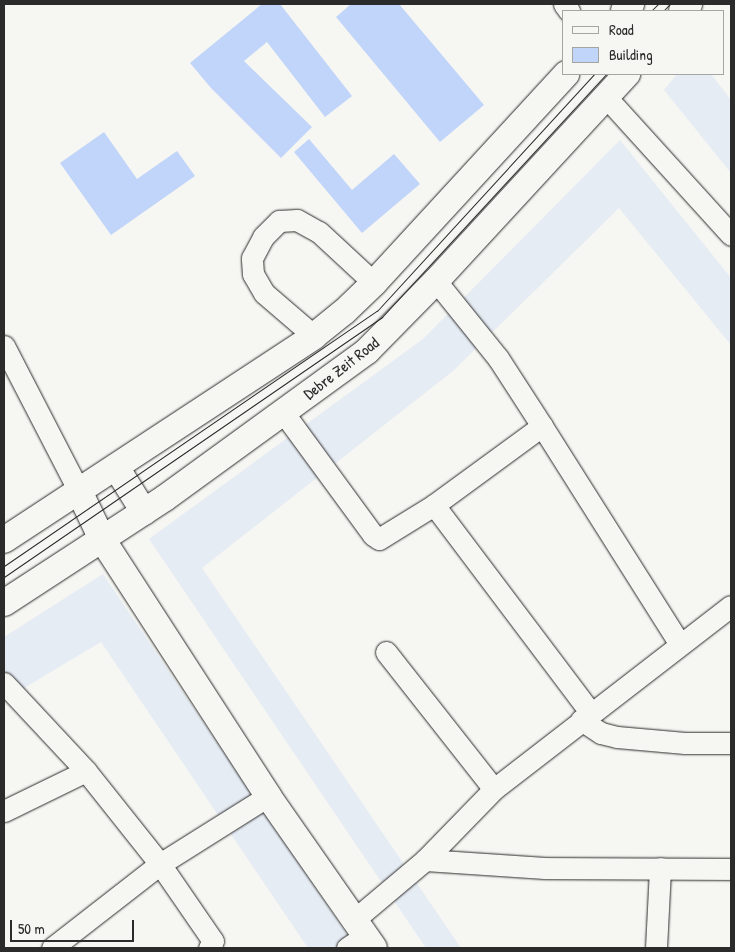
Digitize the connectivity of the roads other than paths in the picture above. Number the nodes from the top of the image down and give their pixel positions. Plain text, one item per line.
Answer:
1 (565, 75) edge
2 (626, 75) edge
3 (606, 97) junction
4 (731, 235) edge
5 (436, 281) junction
6 (374, 283) junction
7 (314, 336) junction
8 (4, 346) edge
9 (283, 412) junction
10 (542, 426) junction
11 (116, 467) junction
12 (79, 491) junction
13 (434, 505) junction
14 (144, 512) junction
15 (102, 539) junction
16 (4, 540) edge
17 (4, 603) edge
18 (731, 606) edge
19 (680, 644) junction
20 (386, 652) dead end
21 (4, 683) edge
22 (586, 716) junction
23 (731, 743) edge
24 (86, 771) junction
25 (494, 790) junction
26 (268, 796) junction
27 (4, 812) edge
28 (425, 860) junction
29 (160, 864) junction
30 (660, 868) junction
31 (731, 869) edge
32 (360, 938) edge
33 (214, 946) edge
34 (52, 948) edge
35 (656, 948) edge

1 - 6 main road
2 - 3 main road, Debre Zeit Road
3 - 4 street
3 - 5 main road, Debre Zeit Road
5 - 9 main road, Debre Zeit Road
5 - 10 street
6 - 7 main road
6 - 7 street
7 - 11 main road
8 - 12 street
9 - 13 street
9 - 14 main road, Debre Zeit Road
10 - 13 street
10 - 19 street
11 - 12 main road
11 - 14 main road
12 - 15 main road
12 - 16 main road
13 - 22 street
14 - 15 main road, Debre Zeit Road
15 - 17 main road, Debre Zeit Road
15 - 26 main road
18 - 19 street
19 - 22 street
20 - 25 street
21 - 24 street
22 - 23 street
22 - 25 street
24 - 27 street
24 - 29 street
25 - 28 street
26 - 29 street
26 - 32 main road
28 - 30 street
28 - 32 street
29 - 33 street
29 - 34 street
30 - 31 street
30 - 35 street

